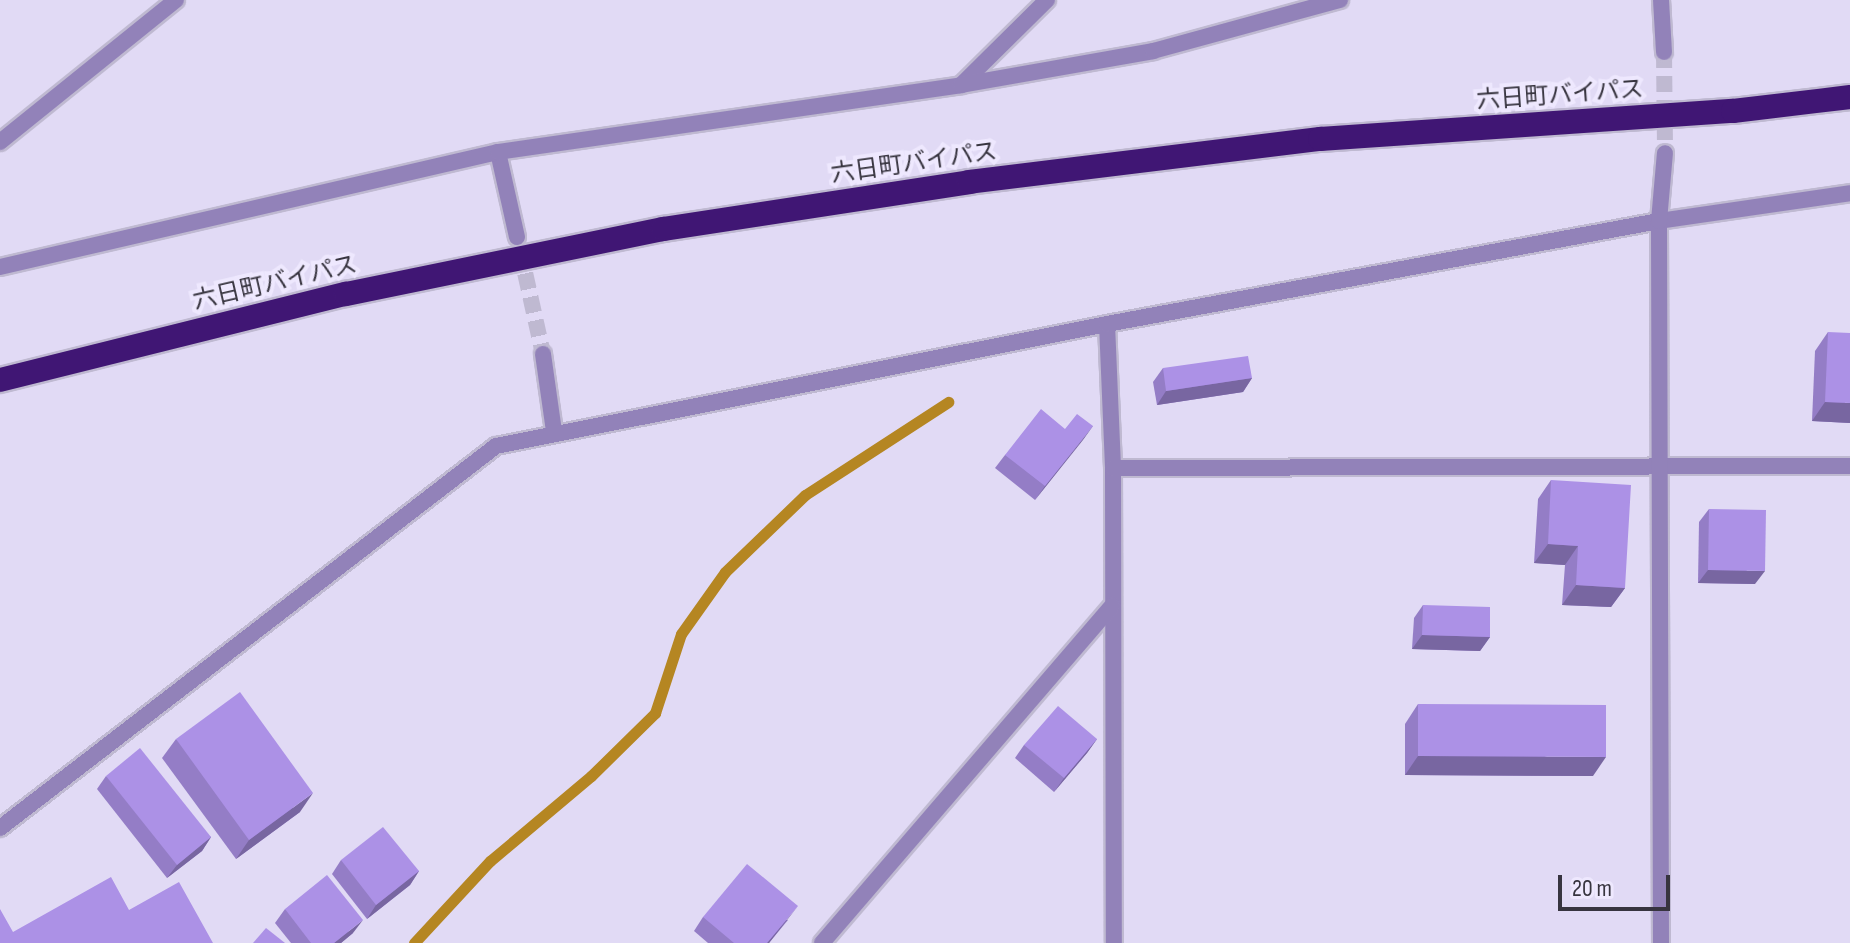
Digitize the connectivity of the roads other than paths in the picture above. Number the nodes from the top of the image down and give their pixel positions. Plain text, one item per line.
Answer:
1 (176, 0) edge
2 (1047, 0) edge
3 (1340, 0) edge
4 (1661, 0) edge
5 (1664, 52) tunnel mouth
6 (961, 85) junction
7 (1850, 97) edge
8 (0, 142) edge
9 (498, 152) junction
10 (1665, 153) tunnel mouth
11 (1850, 193) edge
12 (1659, 221) junction
13 (517, 237) tunnel mouth
14 (0, 267) edge
15 (1107, 324) junction
16 (543, 354) tunnel mouth
17 (0, 380) edge
18 (554, 431) junction
19 (1850, 466) edge
20 (1113, 468) junction
21 (1663, 468) junction
22 (1112, 606) junction
23 (0, 828) edge
24 (822, 943) edge
25 (1114, 943) edge
26 (1661, 943) edge

1 - 8 street
2 - 6 street
3 - 6 street
4 - 5 street
6 - 9 street
7 - 17 highway, 六日町バイパス
9 - 13 street
9 - 14 street
10 - 12 street
11 - 12 street
12 - 15 street
12 - 21 street
15 - 18 street
15 - 20 street
16 - 18 street
18 - 23 street
19 - 21 street
20 - 21 street
20 - 22 street
21 - 26 street
22 - 24 street
22 - 25 street

